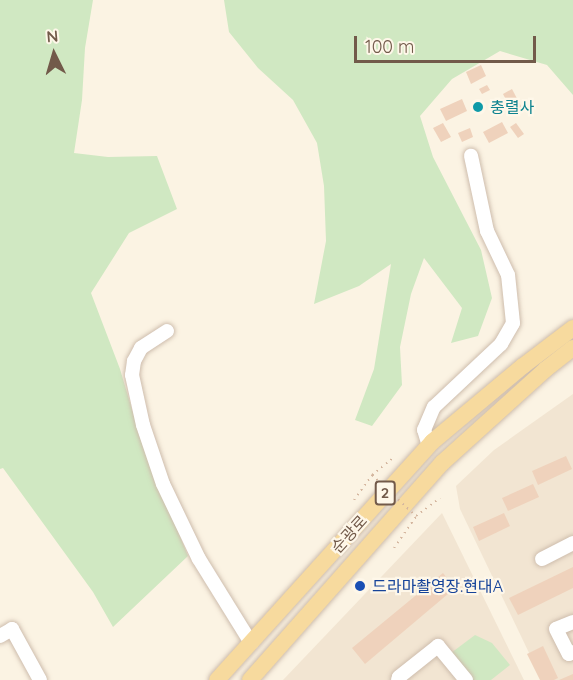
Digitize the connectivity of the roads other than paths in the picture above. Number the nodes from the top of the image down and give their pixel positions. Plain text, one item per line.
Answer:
1 (471, 156) dead end
2 (573, 328) edge
3 (167, 331) dead end
4 (573, 348) edge
5 (429, 446) junction
6 (573, 543) edge
7 (542, 559) dead end
8 (573, 622) edge
9 (0, 636) edge
10 (251, 643) junction
11 (573, 652) edge
12 (40, 680) edge
13 (218, 680) edge
14 (250, 680) edge
15 (398, 680) edge
16 (465, 680) edge

1 - 5 lane
2 - 5 main road, 순광로 / 2
3 - 10 lane
4 - 14 main road, 순광로 / 2
5 - 10 main road, 순광로 / 2
6 - 7 lane
8 - 11 lane
9 - 12 lane
10 - 13 main road, 순광로 / 2
15 - 16 lane

